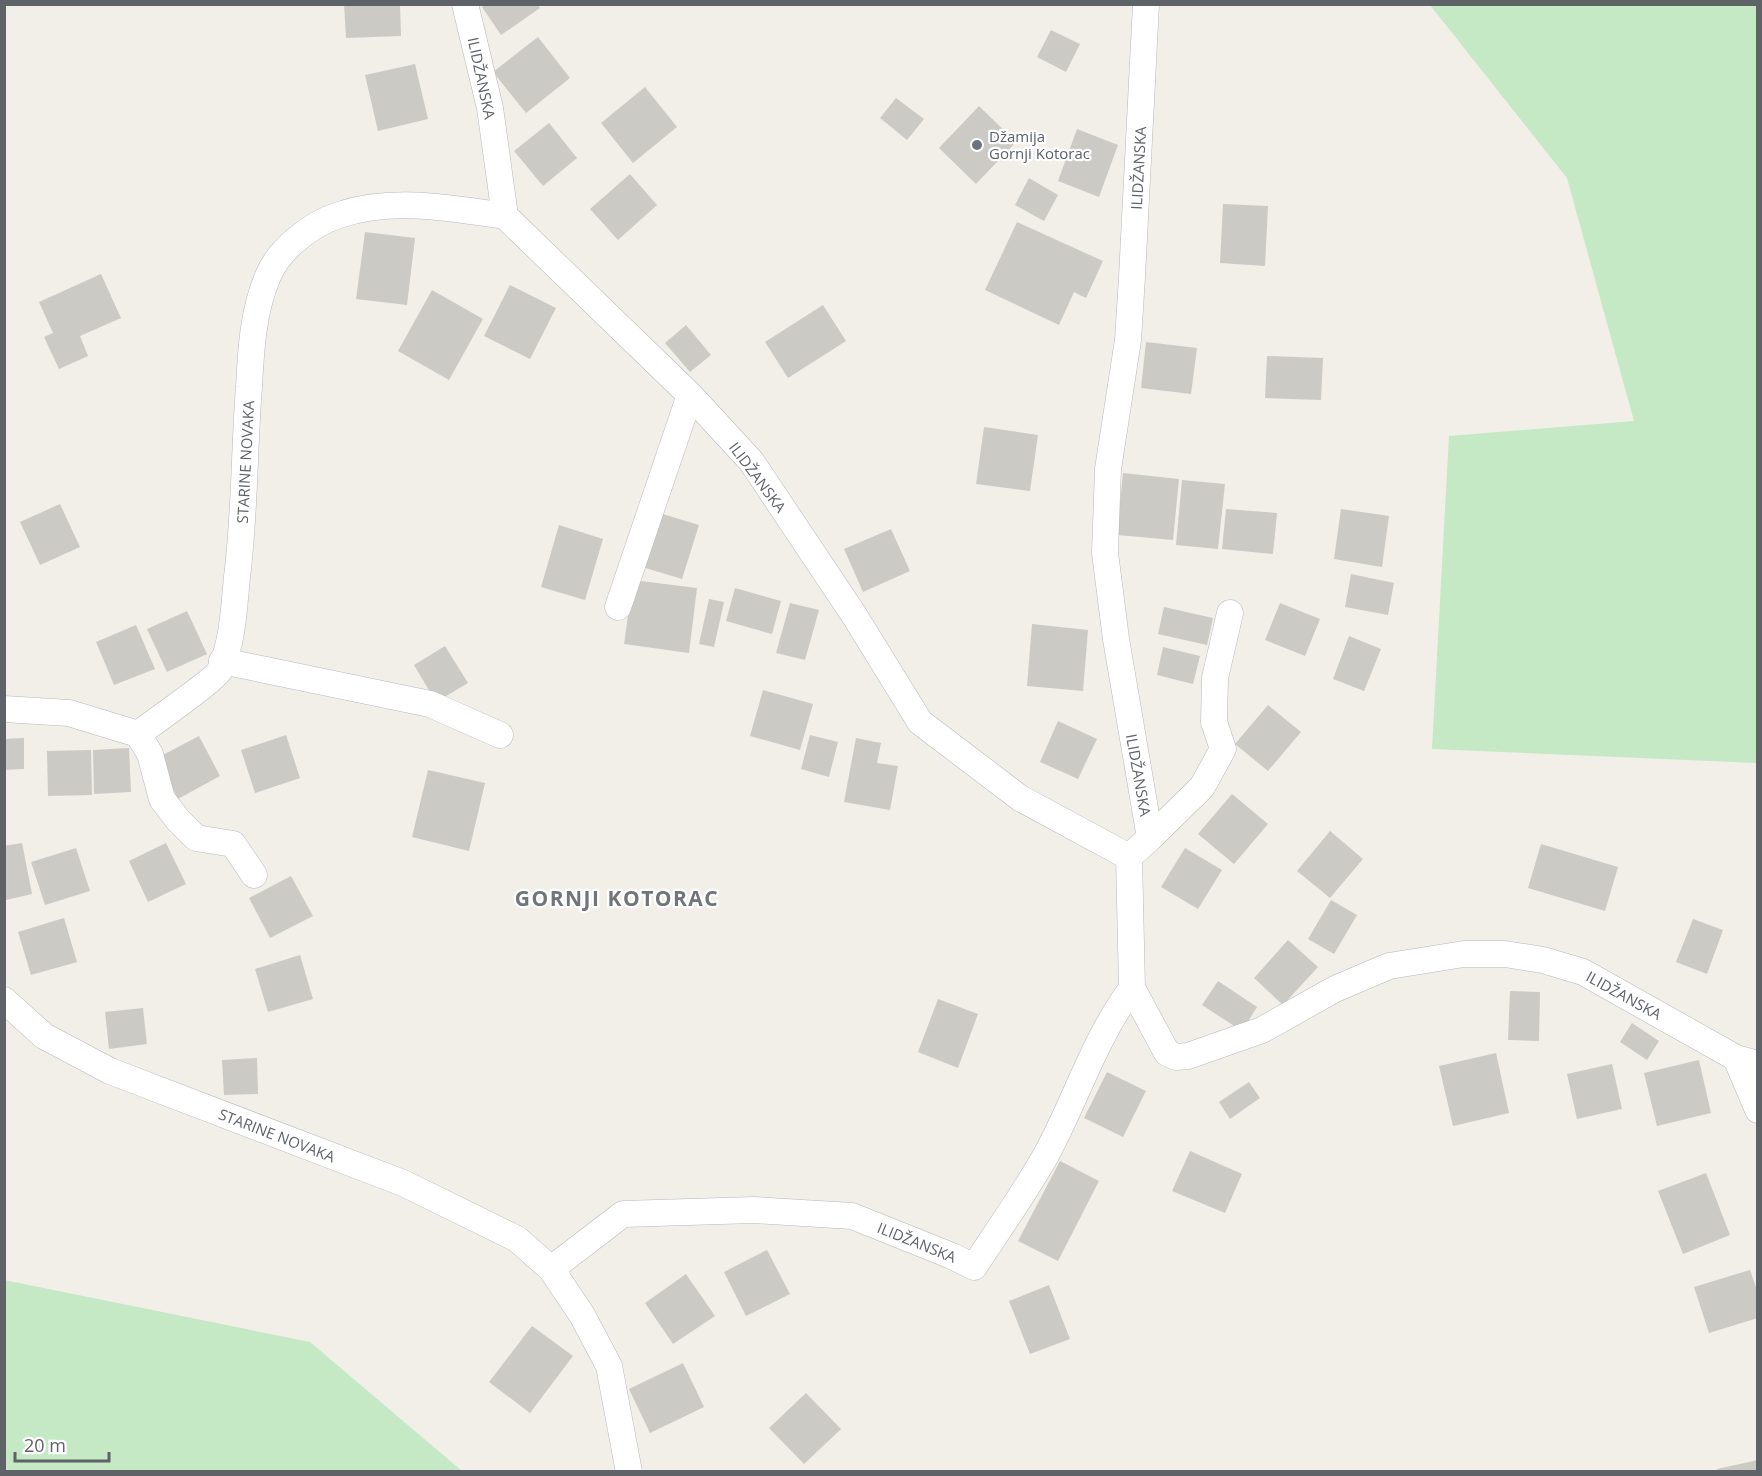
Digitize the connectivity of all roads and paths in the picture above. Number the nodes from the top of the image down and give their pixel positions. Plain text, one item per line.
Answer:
1 (465, 4) edge
2 (1146, 4) edge
3 (505, 216) junction
4 (690, 395) junction
5 (618, 607) dead end
6 (1230, 613) dead end
7 (222, 661) junction
8 (4, 709) edge
9 (138, 734) junction
10 (500, 735) dead end
11 (1150, 838) junction
12 (1129, 857) junction
13 (254, 875) dead end
14 (1132, 988) junction
15 (4, 1000) edge
16 (1747, 1061) edge
17 (1758, 1110) edge
18 (551, 1269) junction
19 (629, 1472) edge

1 - 3 street, ILIDŽANSKA
2 - 11 street, ILIDŽANSKA
3 - 4 street, ILIDŽANSKA
3 - 7 street, STARINE NOVAKA
4 - 5 street
4 - 12 street, ILIDŽANSKA
6 - 11 street
7 - 9 street, STARINE NOVAKA
7 - 10 street
8 - 9 street
9 - 13 street
11 - 12 street, ILIDŽANSKA
12 - 14 street, ILIDŽANSKA
14 - 16 street, ILIDŽANSKA
14 - 18 street, ILIDŽANSKA
15 - 18 street, STARINE NOVAKA
16 - 17 street, ILIDŽANSKA
18 - 19 street, STARINE NOVAKA

